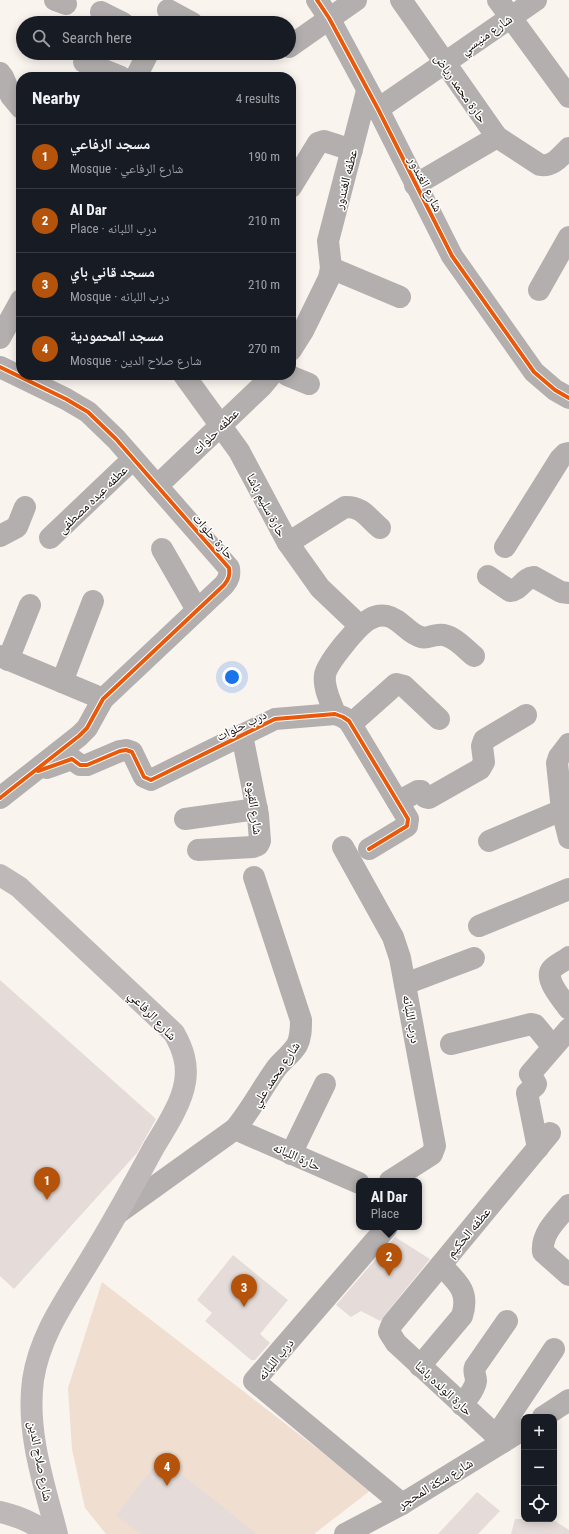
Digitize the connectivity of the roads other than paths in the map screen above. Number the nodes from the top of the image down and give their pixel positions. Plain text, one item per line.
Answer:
1 (317, 0) edge
2 (356, 0) edge
3 (400, 0) edge
4 (536, 0) edge
5 (504, 9) edge
6 (168, 11) edge
7 (101, 12) dead end
8 (109, 16) edge
9 (178, 16) edge
10 (329, 18) junction
11 (296, 41) edge
12 (84, 62) dead end
13 (444, 63) junction
14 (140, 71) edge
15 (2, 89) edge
16 (569, 97) edge
17 (372, 100) junction
18 (16, 102) edge
19 (497, 137) junction
20 (569, 148) edge
21 (352, 150) junction
22 (299, 157) edge
23 (296, 168) edge
24 (415, 185) junction
25 (569, 237) edge
26 (331, 268) junction
27 (539, 290) dead end
28 (400, 297) dead end
29 (16, 309) edge
30 (1, 335) edge
31 (296, 342) edge
32 (0, 367) edge
33 (16, 375) edge
34 (296, 379) edge
35 (27, 380) edge
36 (188, 380) edge
37 (267, 380) edge
38 (310, 384) dead end
39 (569, 398) edge
40 (220, 425) junction
41 (569, 453) edge
42 (133, 459) junction
43 (157, 486) junction
44 (25, 507) dead end
45 (380, 528) dead end
46 (0, 536) edge
47 (50, 538) dead end
48 (288, 543) junction
49 (505, 547) dead end
50 (162, 548) dead end
51 (488, 576) dead end
52 (569, 593) edge
53 (93, 601) dead end
54 (30, 604) dead end
55 (197, 610) junction
56 (360, 626) junction
57 (474, 656) dead end
58 (4, 658) edge
59 (62, 682) junction
60 (103, 698) junction
61 (526, 715) dead end
62 (343, 719) junction
63 (439, 720) dead end
64 (242, 735) junction
65 (569, 744) edge
66 (30, 773) junction
67 (0, 798) edge
68 (398, 802) junction
69 (257, 809) junction
70 (562, 810) junction
71 (185, 819) dead end
72 (569, 838) edge
73 (489, 841) dead end
74 (343, 846) dead end
75 (369, 848) dead end
76 (198, 850) dead end
77 (0, 875) edge
78 (254, 877) dead end
79 (569, 889) edge
80 (479, 926) dead end
81 (569, 957) edge
82 (474, 958) dead end
83 (405, 984) junction
84 (569, 1009) edge
85 (569, 1029) edge
86 (451, 1044) dead end
87 (553, 1047) junction
88 (325, 1084) dead end
89 (235, 1129) junction
90 (291, 1154) junction
91 (395, 1178) edge
92 (356, 1182) edge
93 (569, 1205) edge
94 (118, 1213) junction
95 (384, 1230) edge
96 (91, 1258) joint
97 (441, 1265) junction
98 (569, 1274) edge
99 (507, 1321) dead end
100 (389, 1332) joint
101 (554, 1349) dead end
102 (420, 1366) junction
103 (569, 1400) edge
104 (462, 1404) junction
105 (548, 1414) edge
106 (521, 1430) edge
107 (500, 1439) junction
108 (402, 1504) junction
109 (0, 1512) edge
110 (47, 1534) edge
111 (56, 1534) edge
112 (345, 1534) edge

1 - 10 street, شارع الغندور
2 - 10 street
3 - 13 street, حارة محمد رياض
4 - 5 street, شارع منيسي
5 - 13 street, شارع منيسي
5 - 16 street
6 - 9 street
7 - 8 street
10 - 11 street
10 - 17 street, شارع الغندور
12 - 14 street
13 - 17 street, شارع منيسي
13 - 19 street, حارة محمد رياض
15 - 18 street
17 - 21 street, عطفه الغندور
17 - 24 street, شارع الغندور
19 - 20 street, حارة محمد رياض
19 - 24 street
21 - 22 street
21 - 26 street, عطفه الغندور
22 - 23 street
24 - 39 street, شارع الغندور
25 - 27 street
26 - 28 street
26 - 31 street
29 - 30 street
32 - 33 street, حارة حلوات
34 - 38 street
35 - 42 street, حارة حلوات
36 - 40 street, حارة سليم باشا
37 - 40 street, عطفه حلوات
40 - 43 street, عطفه حلوات
40 - 48 street, حارة سليم باشا
41 - 49 street
42 - 43 street, حارة حلوات
42 - 47 street, عطفه عبده مصطفى
43 - 55 street, حارة حلوات
44 - 46 street
45 - 48 street
48 - 56 street, حارة سليم باشا
50 - 55 street
51 - 52 street
53 - 59 street
54 - 58 street
55 - 60 street, حارة حلوات
56 - 57 street
56 - 62 street
58 - 59 street
59 - 60 street
60 - 66 street, حارة حلوات
61 - 68 street
62 - 63 street
62 - 64 street, درب حلوات
62 - 68 street
64 - 66 street, درب حلوات
64 - 69 street, شارع القبوه
65 - 70 street
66 - 67 street, حارة حلوات
68 - 75 street
69 - 71 street
69 - 76 street, شارع القبوه
70 - 72 street
70 - 73 street
74 - 83 street, درب اللبانه
77 - 94 main road, شارع الرفاعي
78 - 89 street, شارع محمد علي
79 - 80 street
81 - 84 street
82 - 83 street
83 - 91 street, درب اللبانه
85 - 87 street
86 - 87 street
87 - 97 street, عطفه الحكيم
88 - 90 street
89 - 90 street, حارة اللبانه
89 - 94 street, شارع محمد علي
90 - 92 street, حارة اللبانه
93 - 98 street
94 - 96 main road, شارع الرفاعي
95 - 108 street, درب اللبانه
96 - 111 main road, شارع صلاح الدين
97 - 100 street, عطفه الحكيم
97 - 102 street
99 - 104 street
100 - 102 street, حارة الولده باشا
101 - 107 street
102 - 104 street, حارة الولده باشا
103 - 105 street
104 - 107 street, حارة الولده باشا
106 - 107 street, شارع سكة المحجر
107 - 108 street, شارع سكة المحجر
108 - 112 street, شارع سكة المحجر
109 - 110 main road

